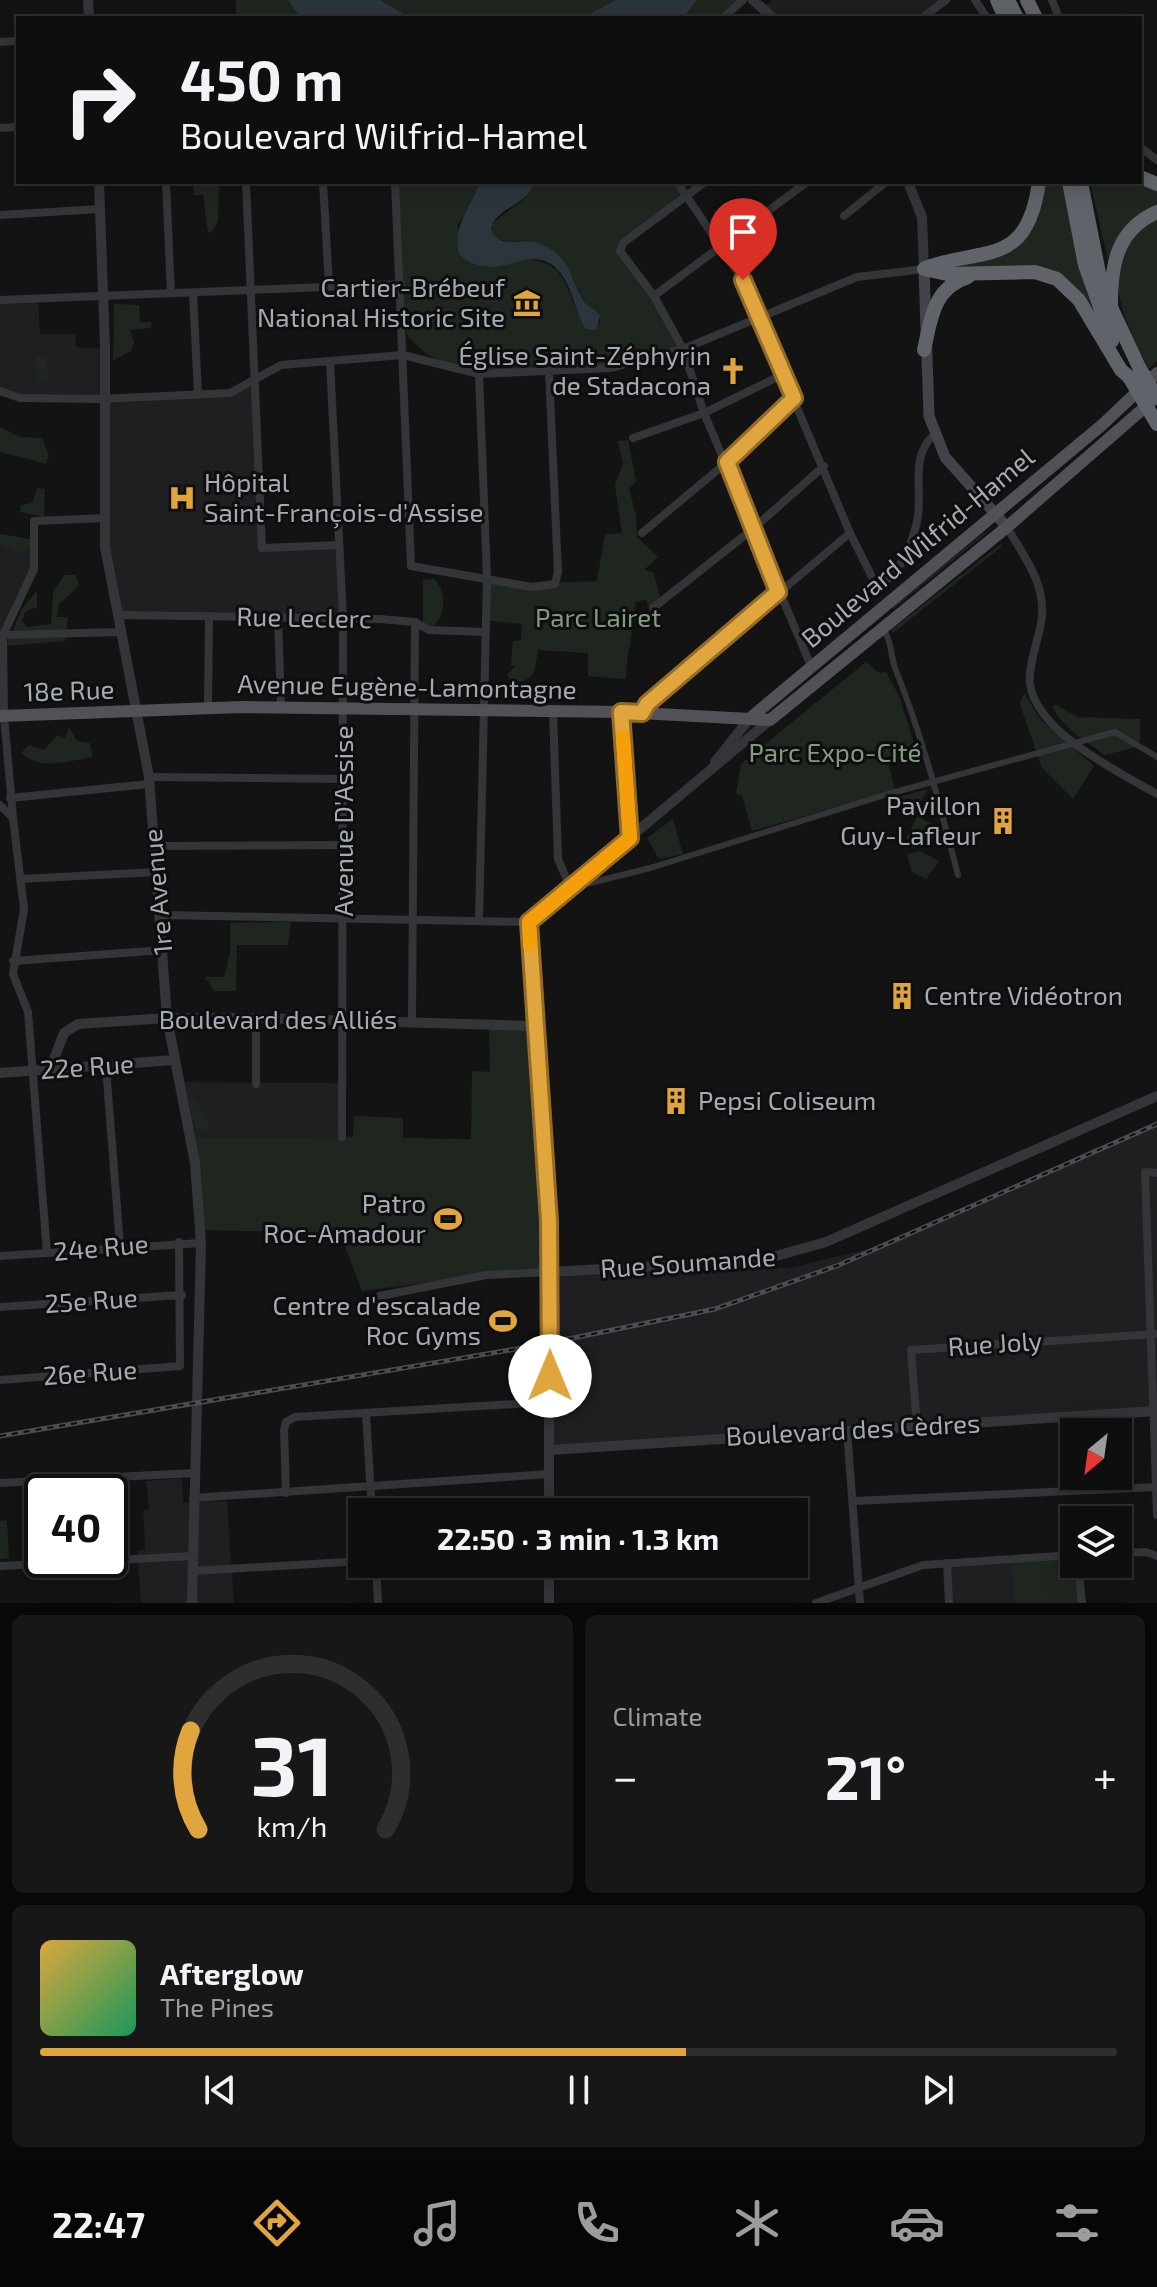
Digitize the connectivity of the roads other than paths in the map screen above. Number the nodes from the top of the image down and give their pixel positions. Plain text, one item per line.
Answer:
1 (743, 0) edge
2 (753, 0) edge
3 (946, 0) edge
4 (725, 16) edge
5 (771, 16) edge
6 (925, 16) edge
7 (99, 184) edge
8 (166, 184) edge
9 (246, 184) edge
10 (323, 184) edge
11 (395, 184) edge
12 (678, 184) edge
13 (702, 184) edge
14 (804, 184) edge
15 (884, 184) edge
16 (909, 184) edge
17 (1039, 184) edge
18 (1069, 184) edge
19 (1081, 184) edge
20 (687, 196) junction
21 (100, 209) junction
22 (1157, 212) edge
23 (0, 215) edge
24 (844, 216) dead end
25 (722, 246) junction
26 (924, 269) junction
27 (980, 273) junction
28 (401, 284) junction
29 (329, 285) junction
30 (250, 290) junction
31 (171, 293) junction
32 (193, 293) junction
33 (104, 294) junction
34 (654, 296) junction
35 (0, 300) edge
36 (1111, 309) junction
37 (761, 318) junction
38 (683, 349) junction
39 (924, 350) junction
40 (403, 355) junction
41 (330, 362) junction
42 (549, 372) junction
43 (1134, 372) junction
44 (1157, 373) edge
45 (479, 374) junction
46 (784, 374) junction
47 (254, 381) junction
48 (0, 391) edge
49 (198, 394) junction
50 (1157, 397) edge
51 (794, 398) junction
52 (105, 399) junction
53 (704, 413) junction
54 (1157, 424) edge
55 (935, 434) junction
56 (633, 438) dead end
57 (727, 462) junction
58 (824, 466) junction
59 (994, 514) junction
60 (104, 518) junction
61 (1007, 527) junction
62 (754, 528) junction
63 (642, 533) dead end
64 (850, 533) junction
65 (339, 545) junction
66 (487, 578) junction
67 (778, 592) junction
68 (653, 608) dead end
69 (119, 615) junction
70 (209, 616) junction
71 (278, 617) junction
72 (343, 618) junction
73 (415, 622) junction
74 (882, 627) junction
75 (122, 632) junction
76 (485, 632) junction
77 (3, 635) junction
78 (811, 666) junction
79 (208, 707) junction
80 (281, 707) junction
81 (345, 708) junction
82 (415, 709) junction
83 (484, 710) junction
84 (139, 711) junction
85 (553, 711) junction
86 (621, 712) junction
87 (642, 713) junction
88 (2, 716) edge
89 (749, 719) junction
90 (770, 720) junction
91 (1075, 743) junction
92 (1157, 757) edge
93 (714, 763) junction
94 (345, 779) junction
95 (149, 781) junction
96 (934, 783) junction
97 (1157, 794) edge
98 (10, 798) junction
99 (0, 805) edge
100 (13, 818) junction
101 (630, 838) junction
102 (342, 845) junction
103 (155, 846) junction
104 (157, 872) junction
105 (958, 875) dead end
106 (20, 879) junction
107 (570, 887) junction
108 (160, 915) junction
109 (343, 919) junction
110 (413, 920) junction
111 (479, 921) junction
112 (529, 922) junction
113 (164, 950) junction
114 (13, 961) junction
115 (167, 1018) junction
116 (256, 1018) junction
117 (342, 1019) junction
118 (412, 1021) junction
119 (534, 1026) junction
120 (174, 1060) junction
121 (106, 1067) junction
122 (50, 1069) junction
123 (34, 1072) junction
124 (0, 1073) edge
125 (256, 1084) dead end
126 (1157, 1096) edge
127 (342, 1137) dead end
128 (1157, 1173) edge
129 (179, 1242) junction
130 (201, 1243) junction
131 (120, 1246) junction
132 (47, 1253) junction
133 (0, 1256) edge
134 (550, 1272) junction
135 (182, 1295) junction
136 (380, 1296) dead end
137 (0, 1307) edge
138 (1153, 1334) edge
139 (0, 1380) edge
140 (550, 1402) junction
141 (1154, 1412) edge
142 (366, 1414) junction
143 (917, 1427) junction
144 (847, 1430) junction
145 (550, 1450) junction
146 (194, 1473) junction
147 (549, 1474) junction
148 (0, 1483) edge
149 (371, 1486) junction
150 (1157, 1487) edge
151 (286, 1493) junction
152 (193, 1498) junction
153 (371, 1498) edge
154 (549, 1498) edge
155 (854, 1501) junction
156 (1157, 1515) edge
157 (1132, 1552) edge
158 (193, 1556) junction
159 (1060, 1556) edge
160 (1157, 1556) edge
161 (348, 1562) edge
162 (947, 1563) junction
163 (0, 1566) edge
164 (193, 1571) junction
165 (377, 1578) edge
166 (549, 1578) edge
167 (1079, 1578) edge
168 (859, 1587) junction
169 (192, 1603) edge
170 (378, 1603) edge
171 (549, 1603) edge
172 (816, 1603) edge
173 (860, 1603) edge
174 (949, 1603) edge
175 (1082, 1603) edge

1 - 4 street
2 - 5 street
3 - 6 street
7 - 21 street, 1re Avenue
8 - 31 street
9 - 30 street
10 - 29 street
11 - 28 street
12 - 20 street
13 - 20 street
14 - 25 street
15 - 24 street
16 - 26 street
17 - 26 highway
18 - 43 highway
19 - 36 highway
20 - 25 street
20 - 34 street
21 - 23 street
21 - 33 street, 1re Avenue
22 - 36 highway
25 - 34 street
25 - 37 street
26 - 27 highway
26 - 37 street
26 - 39 main road
27 - 39 highway
27 - 43 highway
28 - 29 street
28 - 40 street
29 - 30 street
30 - 32 street
30 - 47 street
31 - 32 street
31 - 33 street
32 - 49 street
33 - 35 street
33 - 52 street, 1re Avenue
34 - 38 street
36 - 43 highway
37 - 38 street
37 - 46 street
38 - 42 street
38 - 53 street
39 - 55 main road
40 - 41 street
40 - 45 street
40 - 66 street
41 - 47 street
41 - 65 street, Avenue D'Assise
42 - 45 street
42 - 66 street
43 - 50 highway, bridge
43 - 54 highway, bridge
44 - 59 main road, Boulevard Wilfrid-Hamel
45 - 66 street
46 - 51 street
46 - 53 street
47 - 49 street
47 - 65 street
48 - 52 street
49 - 52 street
50 - 61 main road, Boulevard Wilfrid-Hamel
51 - 57 street
51 - 58 street
52 - 60 street, 1re Avenue
53 - 56 street
53 - 57 street
55 - 59 main road
55 - 64 street
57 - 62 street
57 - 63 street
58 - 62 street
58 - 64 street
59 - 61 main road
59 - 78 main road, Boulevard Wilfrid-Hamel
60 - 69 street, 1re Avenue
60 - 77 street
61 - 74 main road, Boulevard Wilfrid-Hamel
61 - 91 street
62 - 67 street
62 - 68 street
64 - 67 street
65 - 72 street, Avenue D'Assise
66 - 76 street
67 - 78 street
67 - 87 street
69 - 70 street, Rue Leclerc
69 - 75 street, 1re Avenue
70 - 71 street, Rue Leclerc
70 - 79 street
71 - 72 street, Rue Leclerc
71 - 80 street
72 - 73 street, Rue Leclerc
72 - 81 street, Avenue D'Assise
73 - 76 street, Rue Leclerc
73 - 82 street
74 - 90 main road, Boulevard Wilfrid-Hamel
74 - 96 street
75 - 77 street
75 - 84 street, 1re Avenue
76 - 83 street
77 - 88 street
78 - 89 main road, Boulevard Wilfrid-Hamel
79 - 80 main road, Avenue Eugène-Lamontagne
79 - 84 main road, Avenue Eugène-Lamontagne
80 - 81 main road, Avenue Eugène-Lamontagne
81 - 82 main road, Avenue Eugène-Lamontagne
81 - 94 street, Avenue D'Assise
82 - 83 main road, Avenue Eugène-Lamontagne
82 - 110 street
83 - 85 main road, Avenue Eugène-Lamontagne
83 - 111 street
84 - 88 main road, 18e Rue
84 - 95 street, 1re Avenue
85 - 86 main road, Avenue Eugène-Lamontagne
85 - 107 street
86 - 87 main road, Avenue Eugène-Lamontagne
86 - 101 street
87 - 89 main road, Avenue Eugène-Lamontagne
88 - 98 street
89 - 90 main road, Avenue Eugène-Lamontagne
89 - 93 street, Boulevard Wilfrid-Hamel
90 - 93 street, Boulevard Wilfrid-Hamel
91 - 92 street
91 - 96 street
91 - 97 street
93 - 101 street, Boulevard Wilfrid-Hamel
94 - 95 street
94 - 102 street, Avenue D'Assise
95 - 98 street
95 - 103 street, 1re Avenue
96 - 105 street
96 - 107 street
98 - 100 street
99 - 100 street
100 - 106 street
101 - 107 street, Boulevard Wilfrid-Hamel
102 - 103 street
102 - 109 street, Avenue D'Assise
103 - 104 street, 1re Avenue
104 - 106 street
104 - 108 street, 1re Avenue
106 - 114 street
107 - 112 street, Boulevard Wilfrid-Hamel
108 - 109 street
108 - 113 street, 1re Avenue
109 - 110 street
109 - 117 street, Avenue D'Assise
110 - 111 street
110 - 118 street
111 - 112 street
112 - 119 street
113 - 114 street
113 - 115 street, 1re Avenue
114 - 123 street
115 - 116 street, Boulevard des Alliés
115 - 120 street, 1re Avenue
115 - 122 street, Boulevard des Alliés
116 - 117 street, Boulevard des Alliés
116 - 125 street
117 - 118 street, Boulevard des Alliés
117 - 127 street, Avenue D'Assise
118 - 119 street, Boulevard des Alliés
119 - 134 street
120 - 121 street, 22e Rue
120 - 130 street, 1re Avenue
121 - 122 street, 22e Rue
121 - 131 street
122 - 123 street, 22e Rue
123 - 124 street, 22e Rue
123 - 132 street
126 - 134 street, Rue Soumande
128 - 138 street
129 - 130 street, 24e Rue
129 - 131 street, 24e Rue
129 - 135 street
130 - 146 street, 1re Avenue
131 - 132 street, 24e Rue
132 - 133 street, 24e Rue
134 - 136 street, Rue Soumande
134 - 140 street
135 - 137 street, 25e Rue
135 - 139 street, 26e Rue
138 - 141 street
138 - 143 street, Rue Joly
140 - 142 street
140 - 145 street
141 - 143 street, Boulevard des Cèdres
141 - 150 street
142 - 149 street
142 - 151 street
143 - 144 street, Boulevard des Cèdres
144 - 145 street, Boulevard des Cèdres
144 - 155 street
145 - 147 street
146 - 148 street
146 - 152 street, 1re Avenue
147 - 149 street
147 - 154 street
149 - 151 street
149 - 153 street
150 - 155 street
150 - 156 street
151 - 152 street
152 - 158 street, 1re Avenue
155 - 168 street
157 - 160 street
158 - 163 street
158 - 164 street, 1re Avenue
159 - 162 street
161 - 164 street
162 - 168 street
162 - 174 street
164 - 169 street, 1re Avenue
165 - 170 street
166 - 171 street
167 - 175 street
168 - 172 street
168 - 173 street

